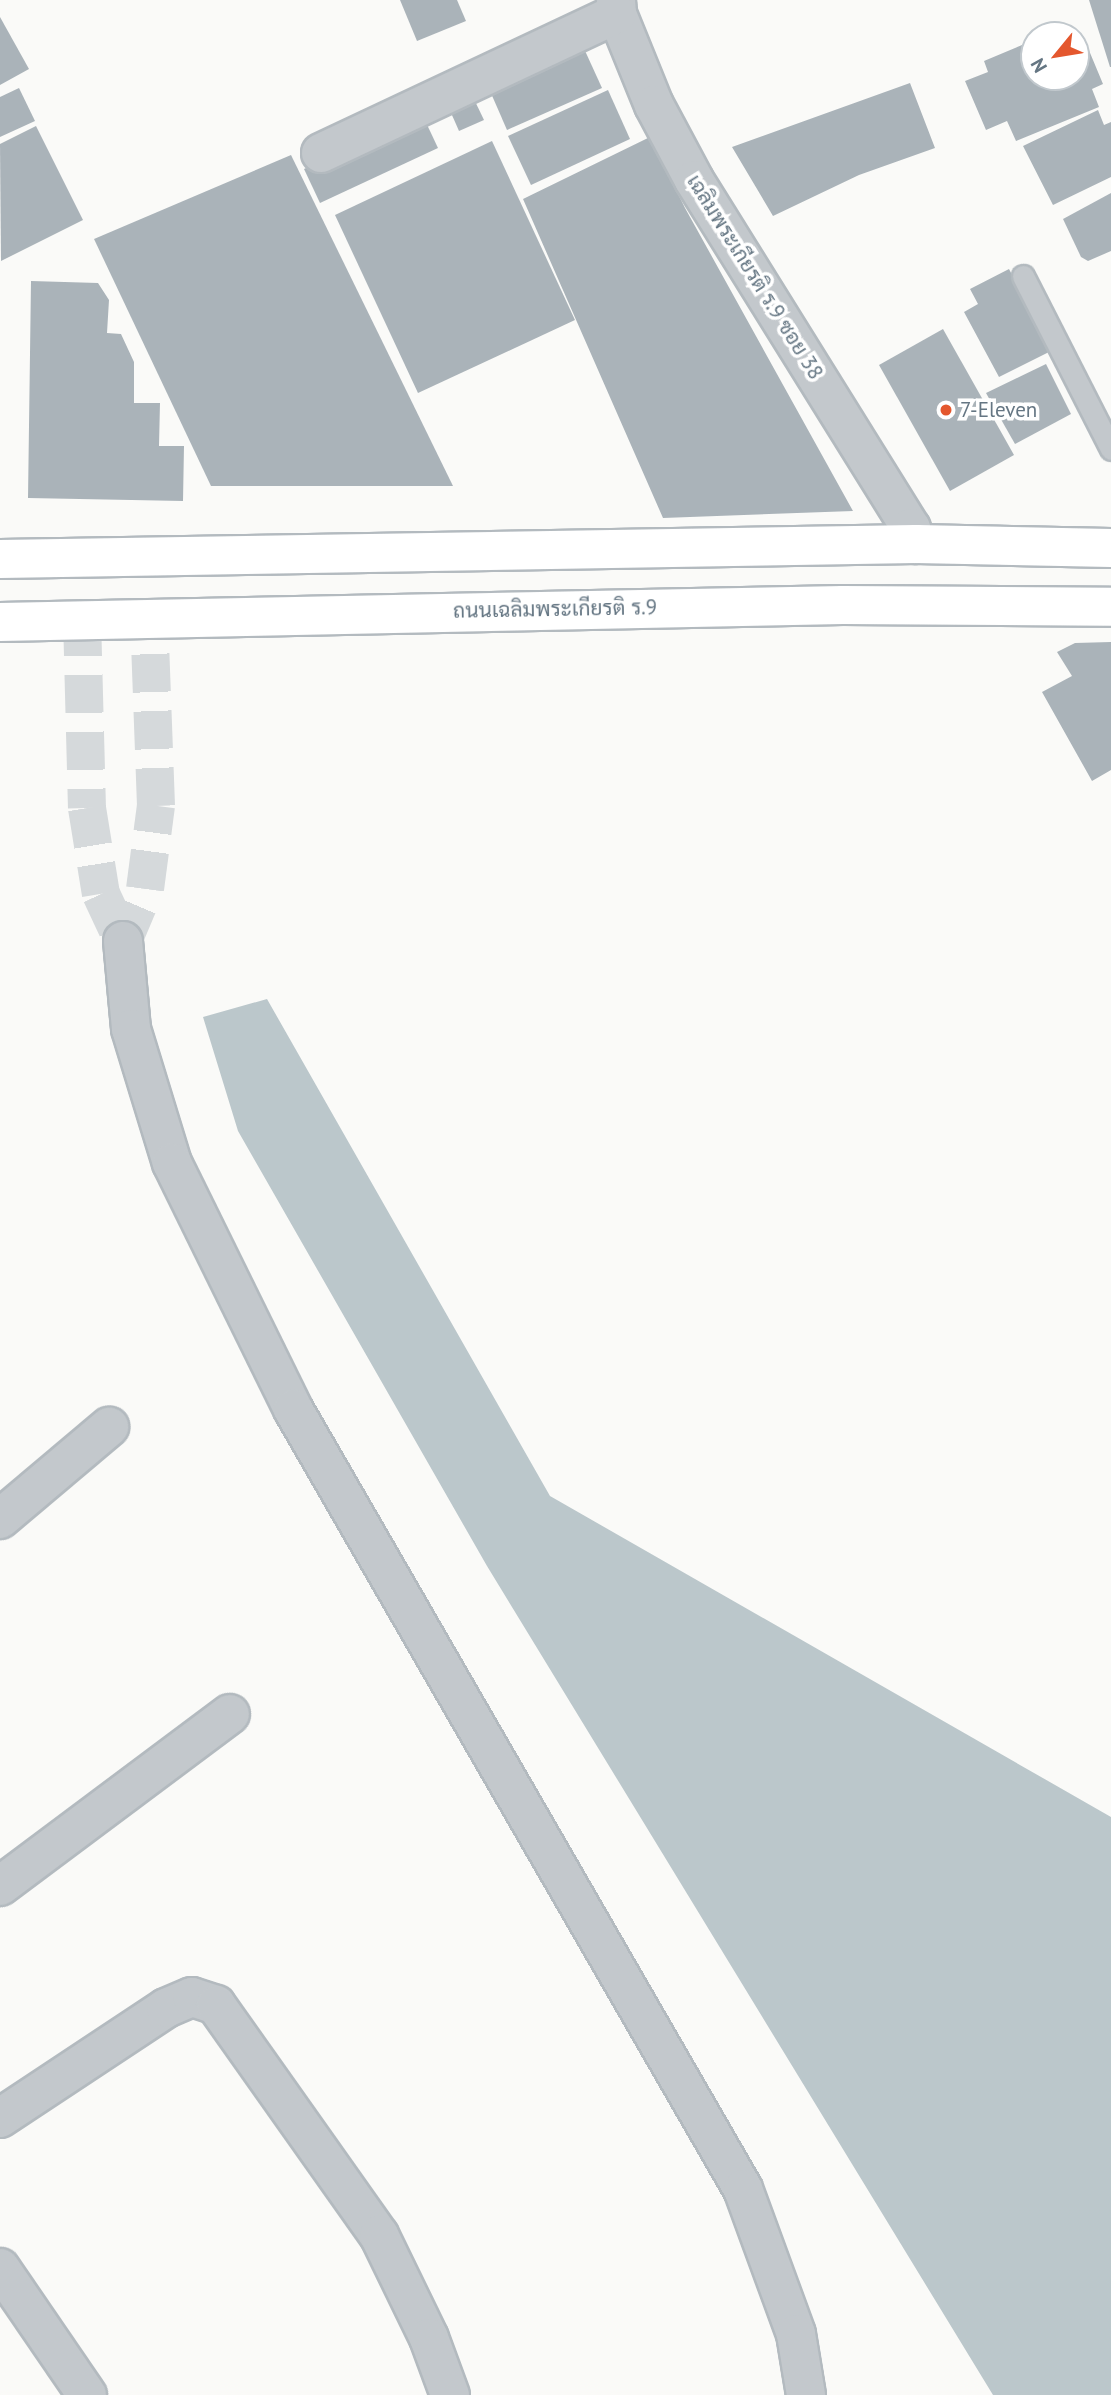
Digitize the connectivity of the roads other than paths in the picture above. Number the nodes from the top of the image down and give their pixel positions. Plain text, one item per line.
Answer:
1 (616, 7) edge
2 (321, 153) dead end
3 (1023, 276) dead end
4 (1111, 449) edge
5 (916, 544) junction
6 (1111, 548) edge
7 (0, 559) edge
8 (920, 604) junction
9 (1111, 607) edge
10 (0, 622) edge
11 (123, 942) dead end
12 (109, 1427) dead end
13 (0, 1518) edge
14 (230, 1714) dead end
15 (0, 1886) edge
16 (0, 2118) edge
17 (0, 2268) edge
18 (87, 2395) edge
19 (450, 2395) edge
20 (806, 2395) edge

1 - 2 street
1 - 5 street, เฉลิมพระเกียรติ ร.9 ซอย 38
3 - 4 lane
5 - 6 main road
5 - 7 main road
5 - 8 main road
8 - 9 main road, ถนนเฉลิมพระเกียรติ ร.9
8 - 10 main road, ถนนเฉลิมพระเกียรติ ร.9
11 - 20 street
12 - 13 street
14 - 15 street
16 - 19 street
17 - 18 street

